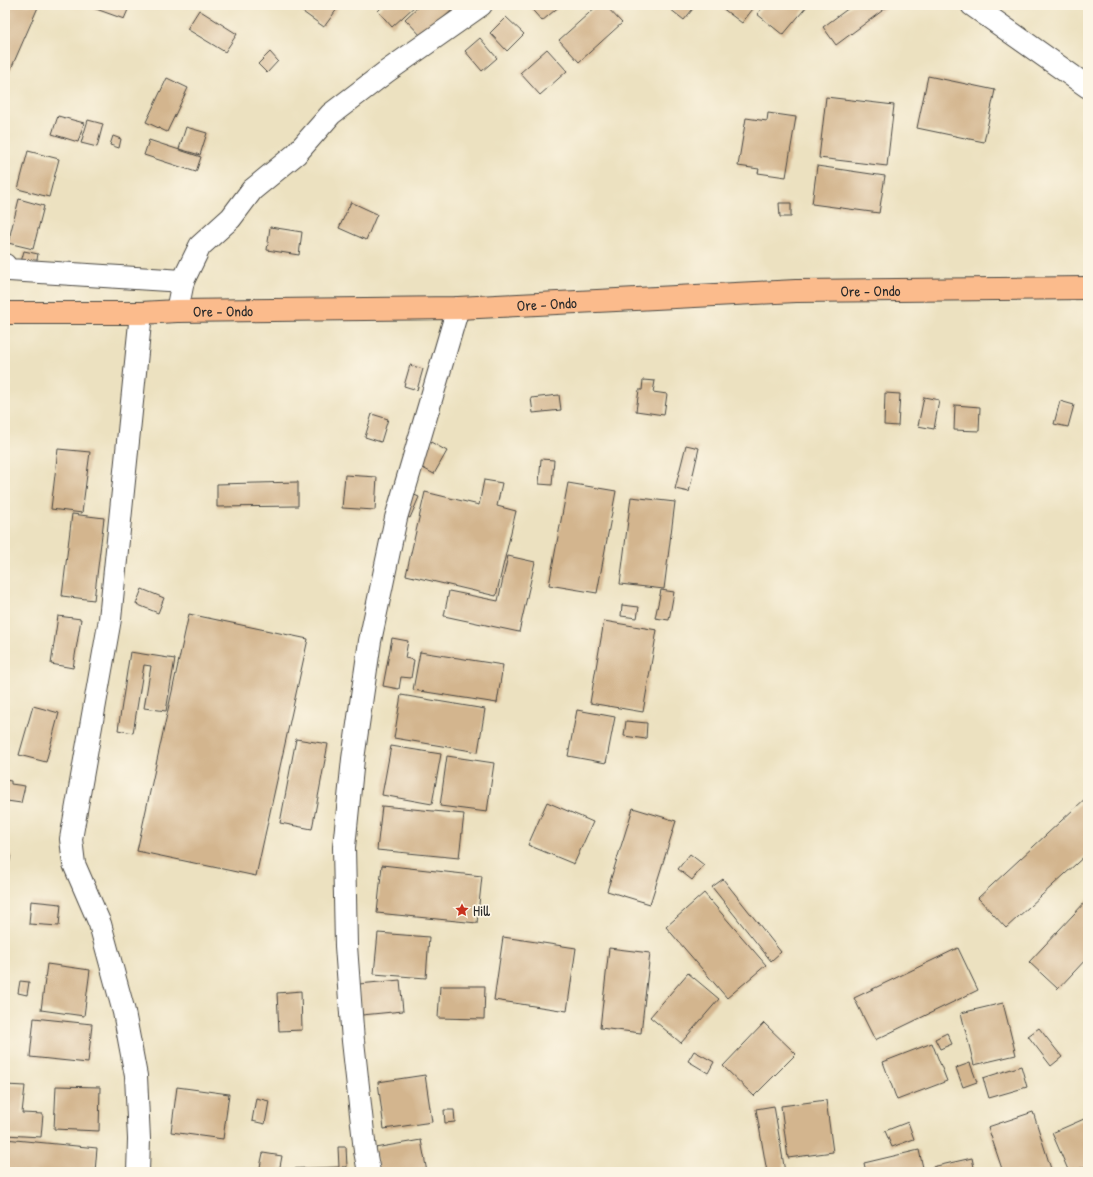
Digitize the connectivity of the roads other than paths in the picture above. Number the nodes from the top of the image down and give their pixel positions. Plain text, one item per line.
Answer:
1 (481, 5) edge
2 (972, 5) edge
3 (1088, 87) edge
4 (5, 265) edge
5 (183, 281) junction
6 (1088, 288) edge
7 (458, 308) junction
8 (177, 311) junction
9 (141, 313) junction
10 (5, 314) edge
11 (138, 1172) edge
12 (369, 1172) edge

1 - 5 street
2 - 3 street
4 - 5 street
5 - 8 street
6 - 7 main road, Ore - Ondo
7 - 8 main road, Ore - Ondo
7 - 12 street
8 - 9 main road, Ore - Ondo
9 - 10 main road, Ore - Ondo
9 - 11 street

